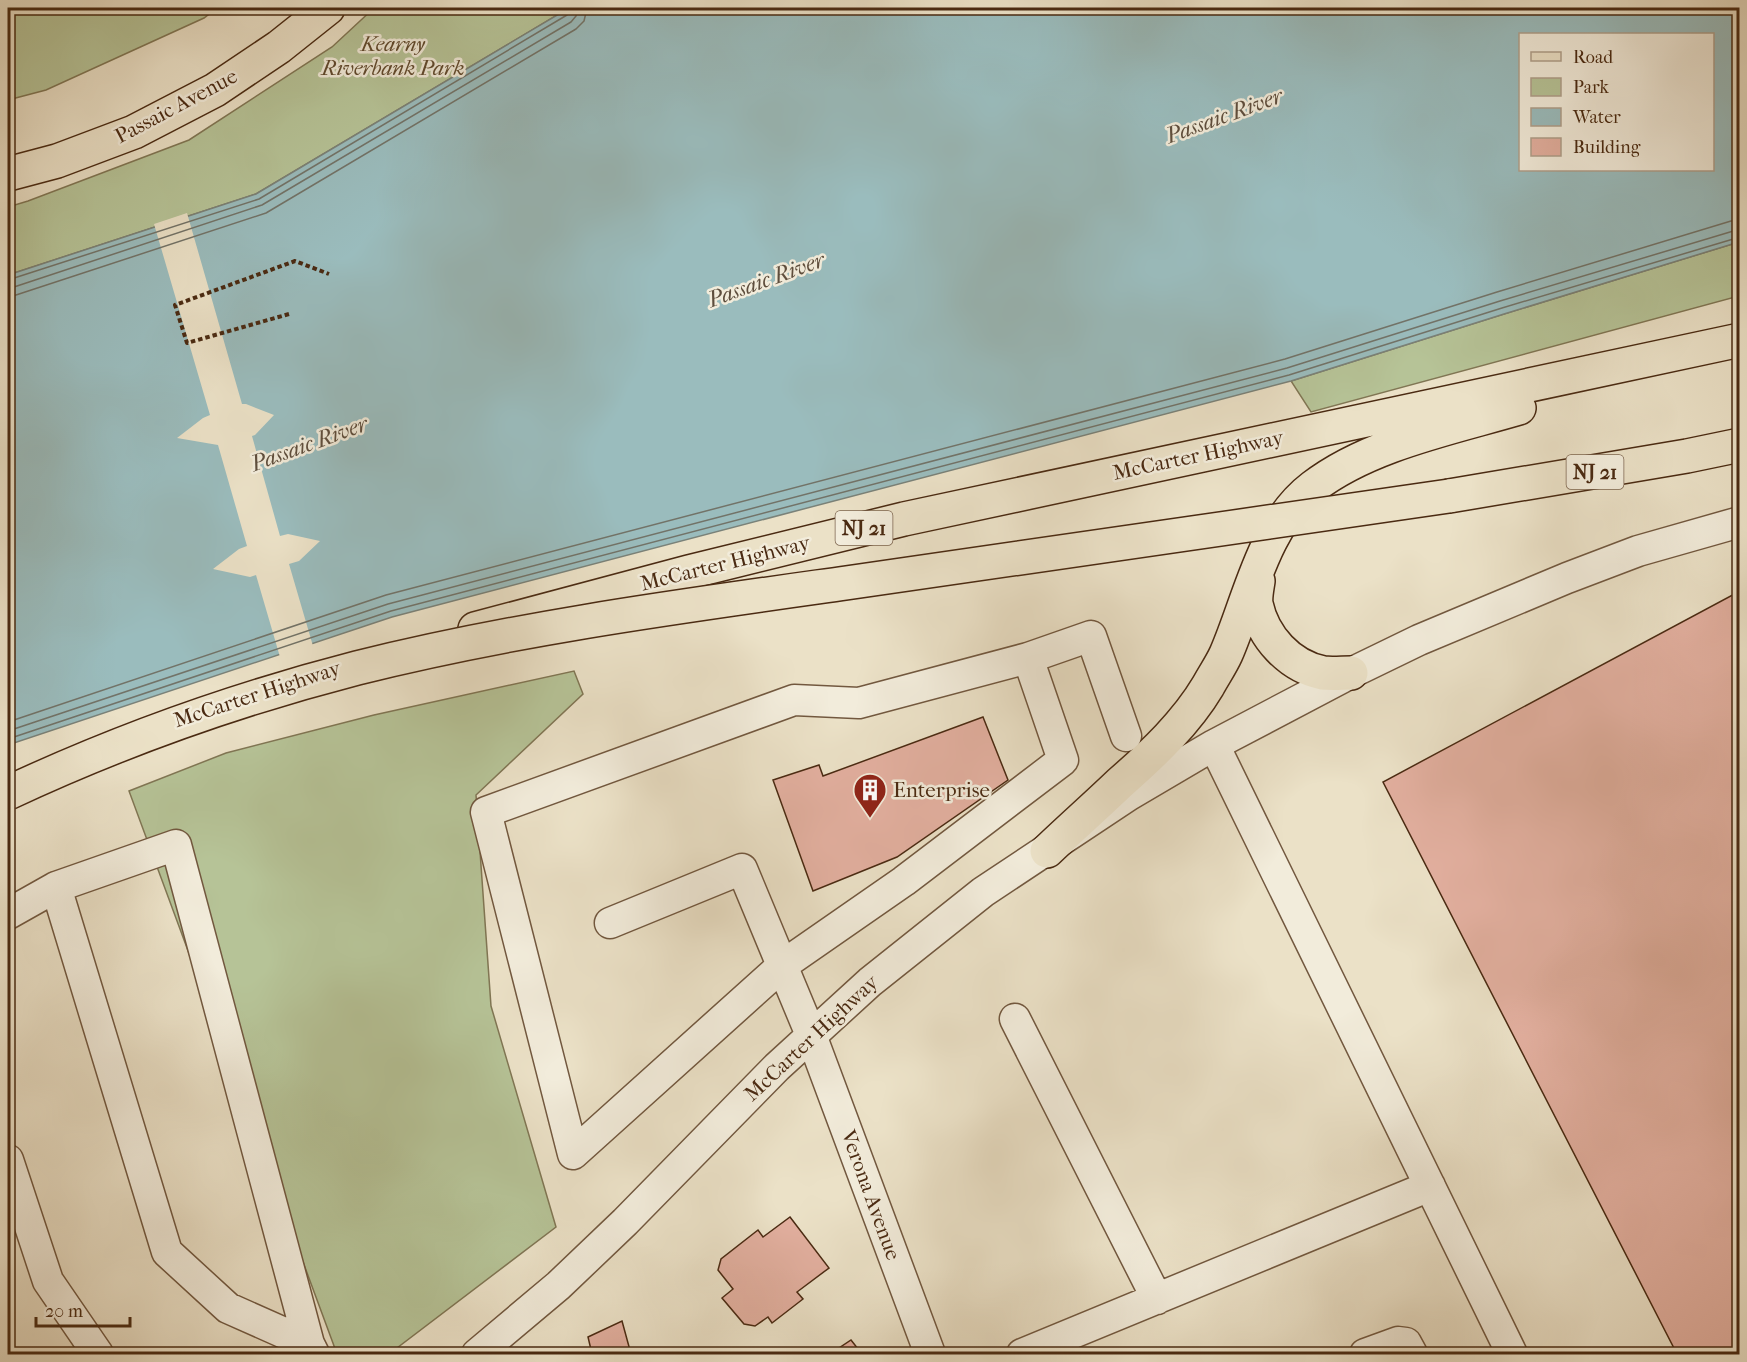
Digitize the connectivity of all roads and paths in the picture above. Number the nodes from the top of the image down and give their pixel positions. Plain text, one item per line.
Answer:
1 (328, 8) edge
2 (8, 174) edge
3 (329, 274) dead end
4 (289, 314) dead end
5 (1740, 341) edge
6 (1740, 445) edge
7 (1740, 522) edge
8 (1269, 542) junction
9 (1028, 658) junction
10 (1351, 673) junction
11 (1126, 736) dead end
12 (1214, 745) junction
13 (8, 784) edge
14 (8, 793) edge
15 (1047, 850) junction
16 (56, 887) junction
17 (8, 915) edge
18 (610, 923) dead end
19 (783, 965) junction
20 (1015, 1019) dead end
21 (811, 1035) junction
22 (8, 1160) edge
23 (1430, 1186) junction
24 (1157, 1299) junction
25 (312, 1349) edge
26 (98, 1354) edge
27 (477, 1354) edge
28 (930, 1354) edge
29 (1022, 1354) edge
30 (1365, 1354) edge
31 (1412, 1354) edge
32 (1512, 1354) edge

1 - 2 main road, Passaic Avenue
3 - 4 path
5 - 8 main road
5 - 13 main road, McCarter Highway / NJ 21
6 - 14 main road, NJ 21, bridge
7 - 10 street, McCarter Highway
8 - 10 main road
8 - 15 main road
9 - 11 street
9 - 19 street
9 - 19 street
10 - 12 street, McCarter Highway
12 - 15 street, McCarter Highway
12 - 23 street
15 - 21 street, McCarter Highway
16 - 17 street
16 - 25 street
16 - 25 street
18 - 19 street, Verona Avenue
19 - 21 street, Verona Avenue
20 - 24 street
21 - 27 street, McCarter Highway
21 - 28 street, Verona Avenue
22 - 26 street
23 - 24 street
23 - 32 street
24 - 29 street
30 - 31 street

